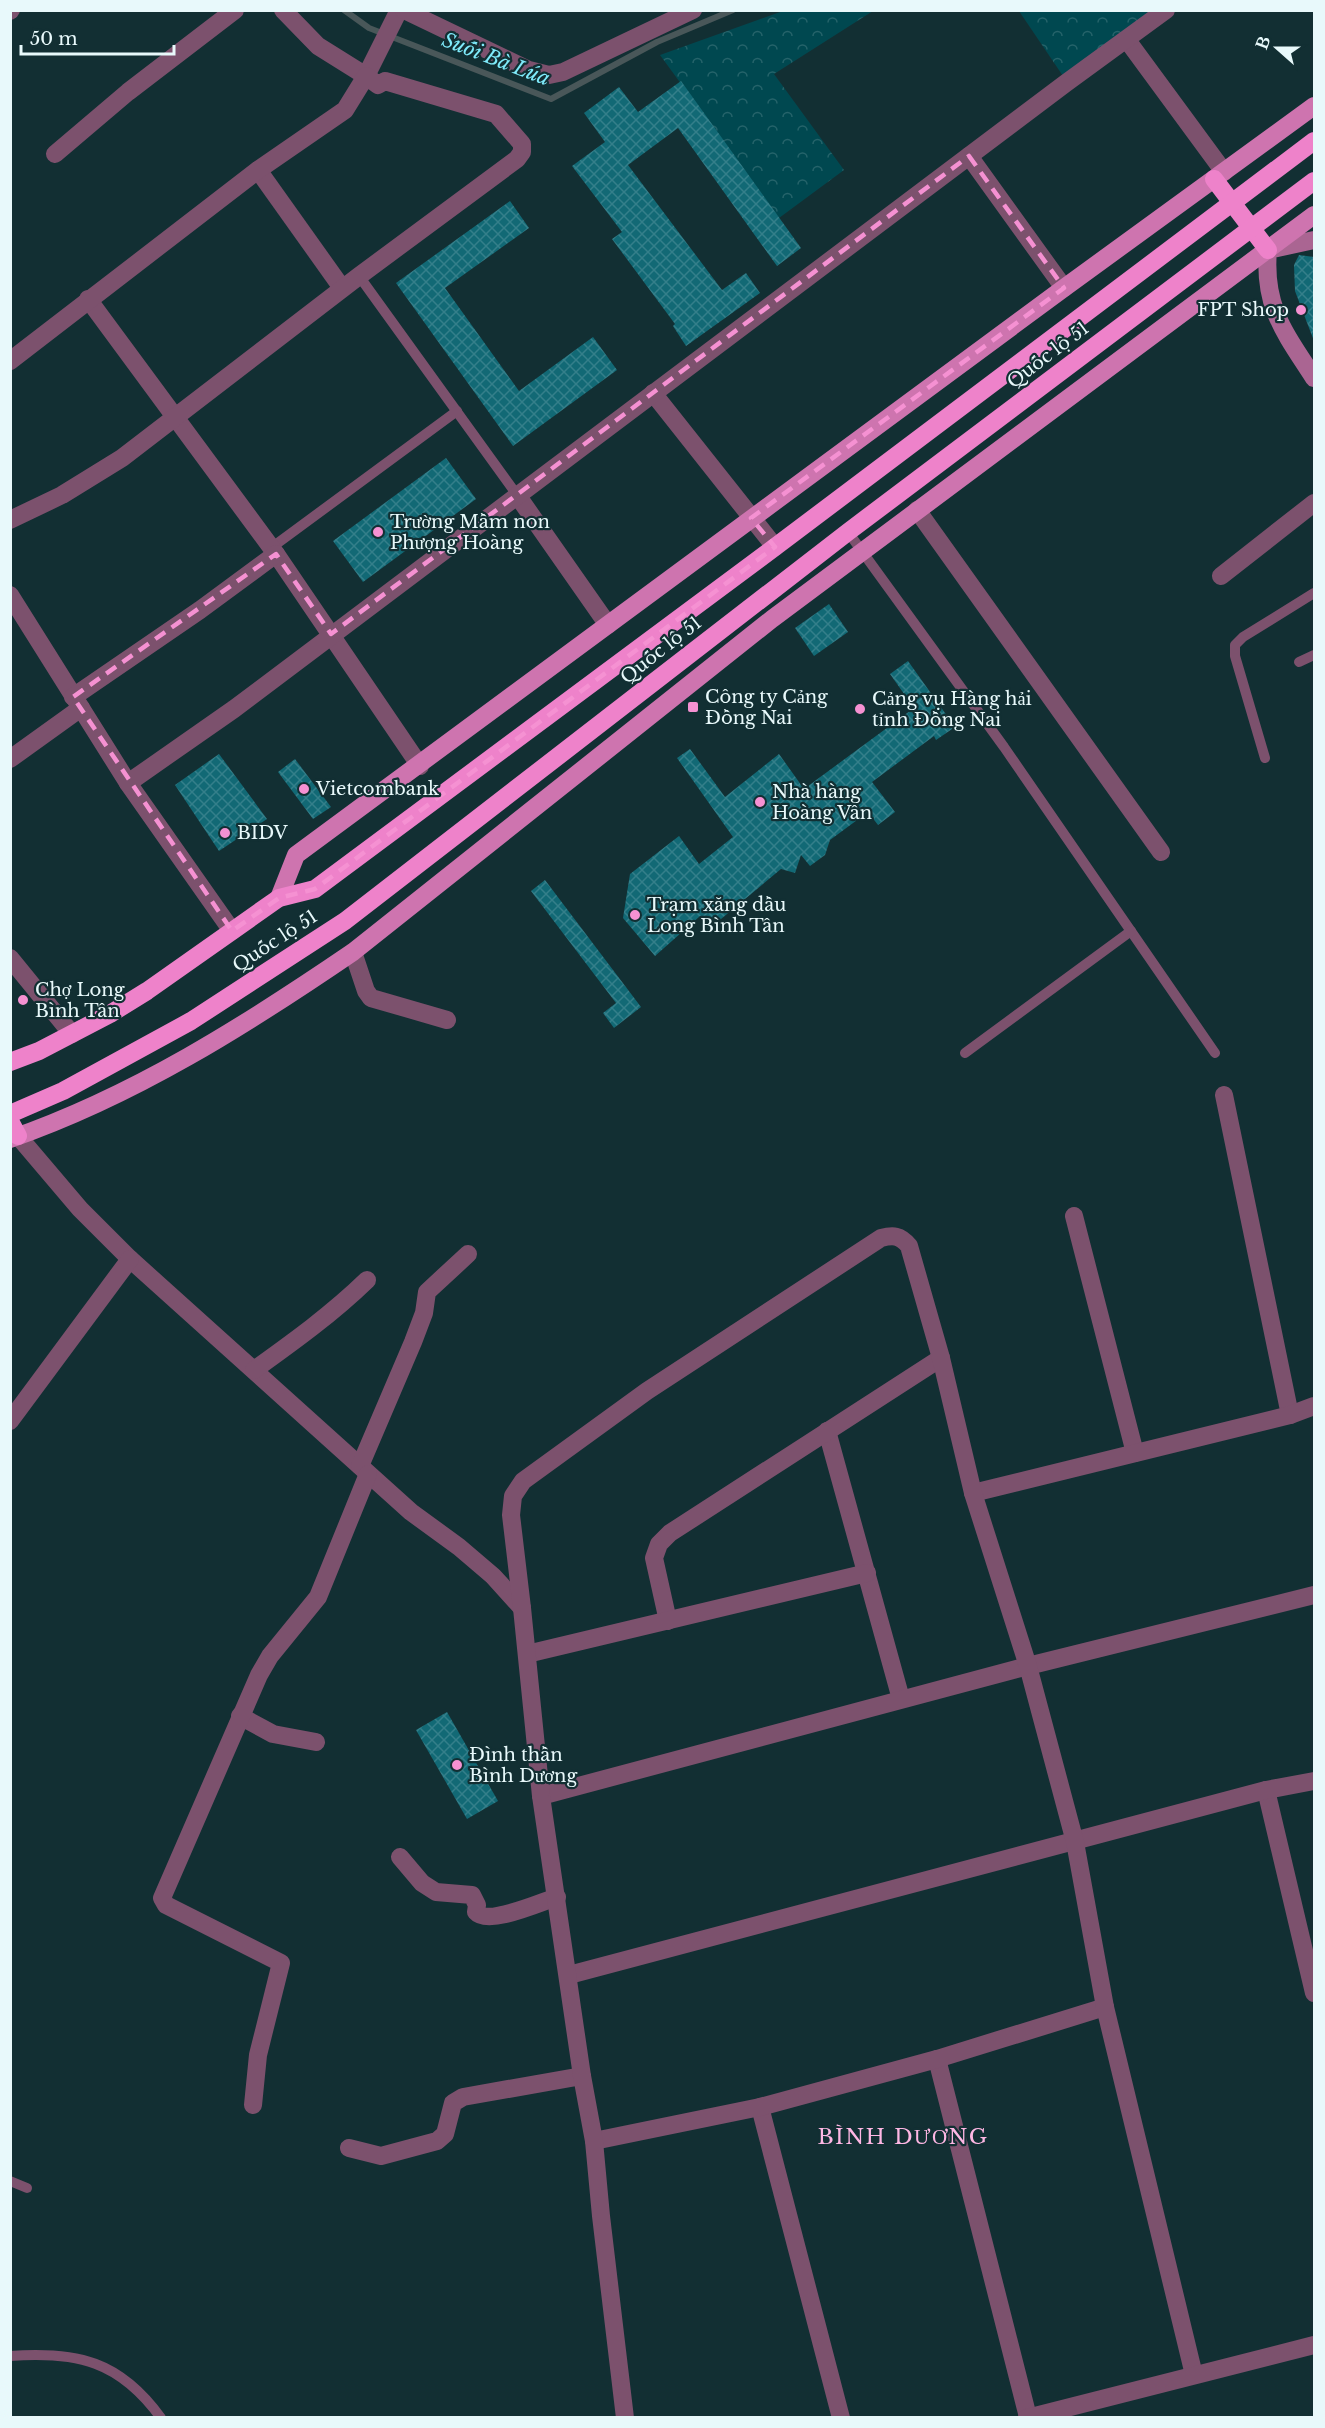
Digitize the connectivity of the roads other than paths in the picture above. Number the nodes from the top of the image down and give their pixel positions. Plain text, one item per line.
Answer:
1 (235, 10) edge
2 (283, 10) edge
3 (399, 10) edge
4 (404, 10) edge
5 (693, 10) edge
6 (1166, 10) edge
7 (1127, 40) junction
8 (366, 76) junction
9 (1314, 106) edge
10 (1314, 141) edge
11 (55, 154) dead end
12 (969, 156) junction
13 (258, 170) junction
14 (1219, 176) junction
15 (1314, 181) edge
16 (1232, 203) junction
17 (1314, 215) edge
18 (1252, 228) junction
19 (1314, 240) edge
20 (1268, 250) junction
21 (359, 276) junction
22 (342, 288) junction
23 (1064, 288) junction
24 (88, 299) junction
25 (10, 361) edge
26 (1314, 378) edge
27 (653, 393) junction
28 (456, 411) junction
29 (177, 417) junction
30 (517, 495) junction
31 (1314, 503) edge
32 (917, 510) junction
33 (752, 518) junction
34 (10, 520) edge
35 (848, 532) junction
36 (775, 547) junction
37 (274, 551) junction
38 (863, 551) junction
39 (1221, 576) dead end
40 (1314, 592) edge
41 (10, 595) edge
42 (608, 625) junction
43 (331, 634) junction
44 (1314, 655) edge
45 (1299, 662) dead end
46 (77, 702) junction
47 (1265, 758) dead end
48 (10, 759) edge
49 (420, 766) junction
50 (128, 783) junction
51 (1161, 852) dead end
52 (279, 898) junction
53 (232, 931) junction
54 (1131, 931) junction
55 (353, 952) junction
56 (10, 958) edge
57 (447, 1020) dead end
58 (72, 1034) junction
59 (965, 1053) dead end
60 (1215, 1053) dead end
61 (10, 1062) edge
62 (1224, 1095) dead end
63 (10, 1114) edge
64 (13, 1132) edge
65 (1074, 1216) dead end
66 (468, 1254) dead end
67 (130, 1259) junction
68 (367, 1280) dead end
69 (941, 1358) junction
70 (254, 1370) junction
71 (1314, 1406) edge
72 (1290, 1415) junction
73 (10, 1421) edge
74 (827, 1431) junction
75 (1135, 1453) junction
76 (364, 1470) junction
77 (972, 1494) junction
78 (867, 1573) junction
79 (1314, 1595) edge
80 (522, 1608) junction
81 (668, 1621) junction
82 (527, 1654) junction
83 (1028, 1666) junction
84 (901, 1699) junction
85 (240, 1716) junction
86 (316, 1742) dead end
87 (1314, 1781) edge
88 (1266, 1790) junction
89 (541, 1796) junction
90 (1075, 1842) junction
91 (400, 1857) dead end
92 (557, 1897) junction
93 (569, 1976) junction
94 (1314, 1993) edge
95 (1105, 2007) junction
96 (937, 2059) junction
97 (582, 2076) junction
98 (253, 2105) dead end
99 (760, 2107) junction
100 (594, 2141) junction
101 (349, 2148) dead end
102 (10, 2181) edge
103 (27, 2188) dead end
104 (1314, 2345) edge
105 (10, 2356) edge
106 (1194, 2375) junction
107 (1028, 2417) edge
108 (161, 2418) edge
109 (626, 2418) edge
110 (841, 2418) edge

1 - 11 street
2 - 8 street
3 - 8 street
4 - 5 street
6 - 7 street
7 - 12 street
7 - 14 street
8 - 13 street
8 - 21 street
9 - 14 main road, Quốc lộ 51
10 - 16 highway, Quốc lộ 51
12 - 23 street
12 - 27 street
13 - 22 street
13 - 24 street
14 - 16 highway
14 - 23 main road, Quốc lộ 51
15 - 18 highway, Quốc lộ 51
16 - 18 highway
16 - 36 highway, Quốc lộ 51
17 - 20 main road
18 - 20 highway
18 - 35 highway, Quốc lộ 51
19 - 20 street
20 - 26 street
20 - 32 main road
21 - 22 street
21 - 28 lane
22 - 29 street
23 - 33 main road, Quốc lộ 51
24 - 25 street
24 - 29 street
27 - 30 street
27 - 33 street
28 - 30 lane
28 - 37 lane
29 - 34 street
29 - 37 street
30 - 42 street
30 - 43 street
31 - 39 street
32 - 38 main road
32 - 51 street
33 - 36 street
33 - 42 main road, Quốc lộ 51
35 - 38 lane
35 - 63 highway, Quốc lộ 51
36 - 52 highway, Quốc lộ 51
37 - 43 street
37 - 46 street
38 - 54 lane
38 - 55 main road
40 - 47 lane
41 - 46 street
42 - 49 main road, Quốc lộ 51
43 - 49 street
43 - 50 street
44 - 45 lane
46 - 48 street
46 - 50 street
49 - 52 main road, Quốc lộ 51
50 - 53 street
52 - 53 highway, Quốc lộ 51
53 - 58 highway, Quốc lộ 51
54 - 59 lane
54 - 60 lane
55 - 57 street
55 - 64 main road
56 - 58 street
58 - 61 highway, Quốc lộ 51
62 - 72 street
64 - 67 street
65 - 75 street
66 - 76 street
67 - 70 street
67 - 73 street
68 - 70 street
69 - 74 street
69 - 77 street
69 - 80 street
70 - 76 street
71 - 72 street
72 - 75 street
74 - 78 street
74 - 81 street
75 - 77 street
76 - 80 street
76 - 85 street
77 - 83 street
78 - 81 street
78 - 84 street
79 - 83 street
80 - 82 street
81 - 82 street
82 - 89 street
83 - 84 street
83 - 90 street
84 - 89 street
85 - 86 street
85 - 98 street
87 - 88 street
88 - 90 street
88 - 94 street
89 - 92 street
90 - 93 street
90 - 95 street
91 - 92 street
92 - 93 street
93 - 97 street
95 - 96 street
95 - 106 street
96 - 99 street
96 - 107 street
97 - 100 street
97 - 101 street
99 - 100 street
99 - 110 street
100 - 109 street
102 - 103 lane
104 - 106 street
105 - 108 lane
106 - 107 street

